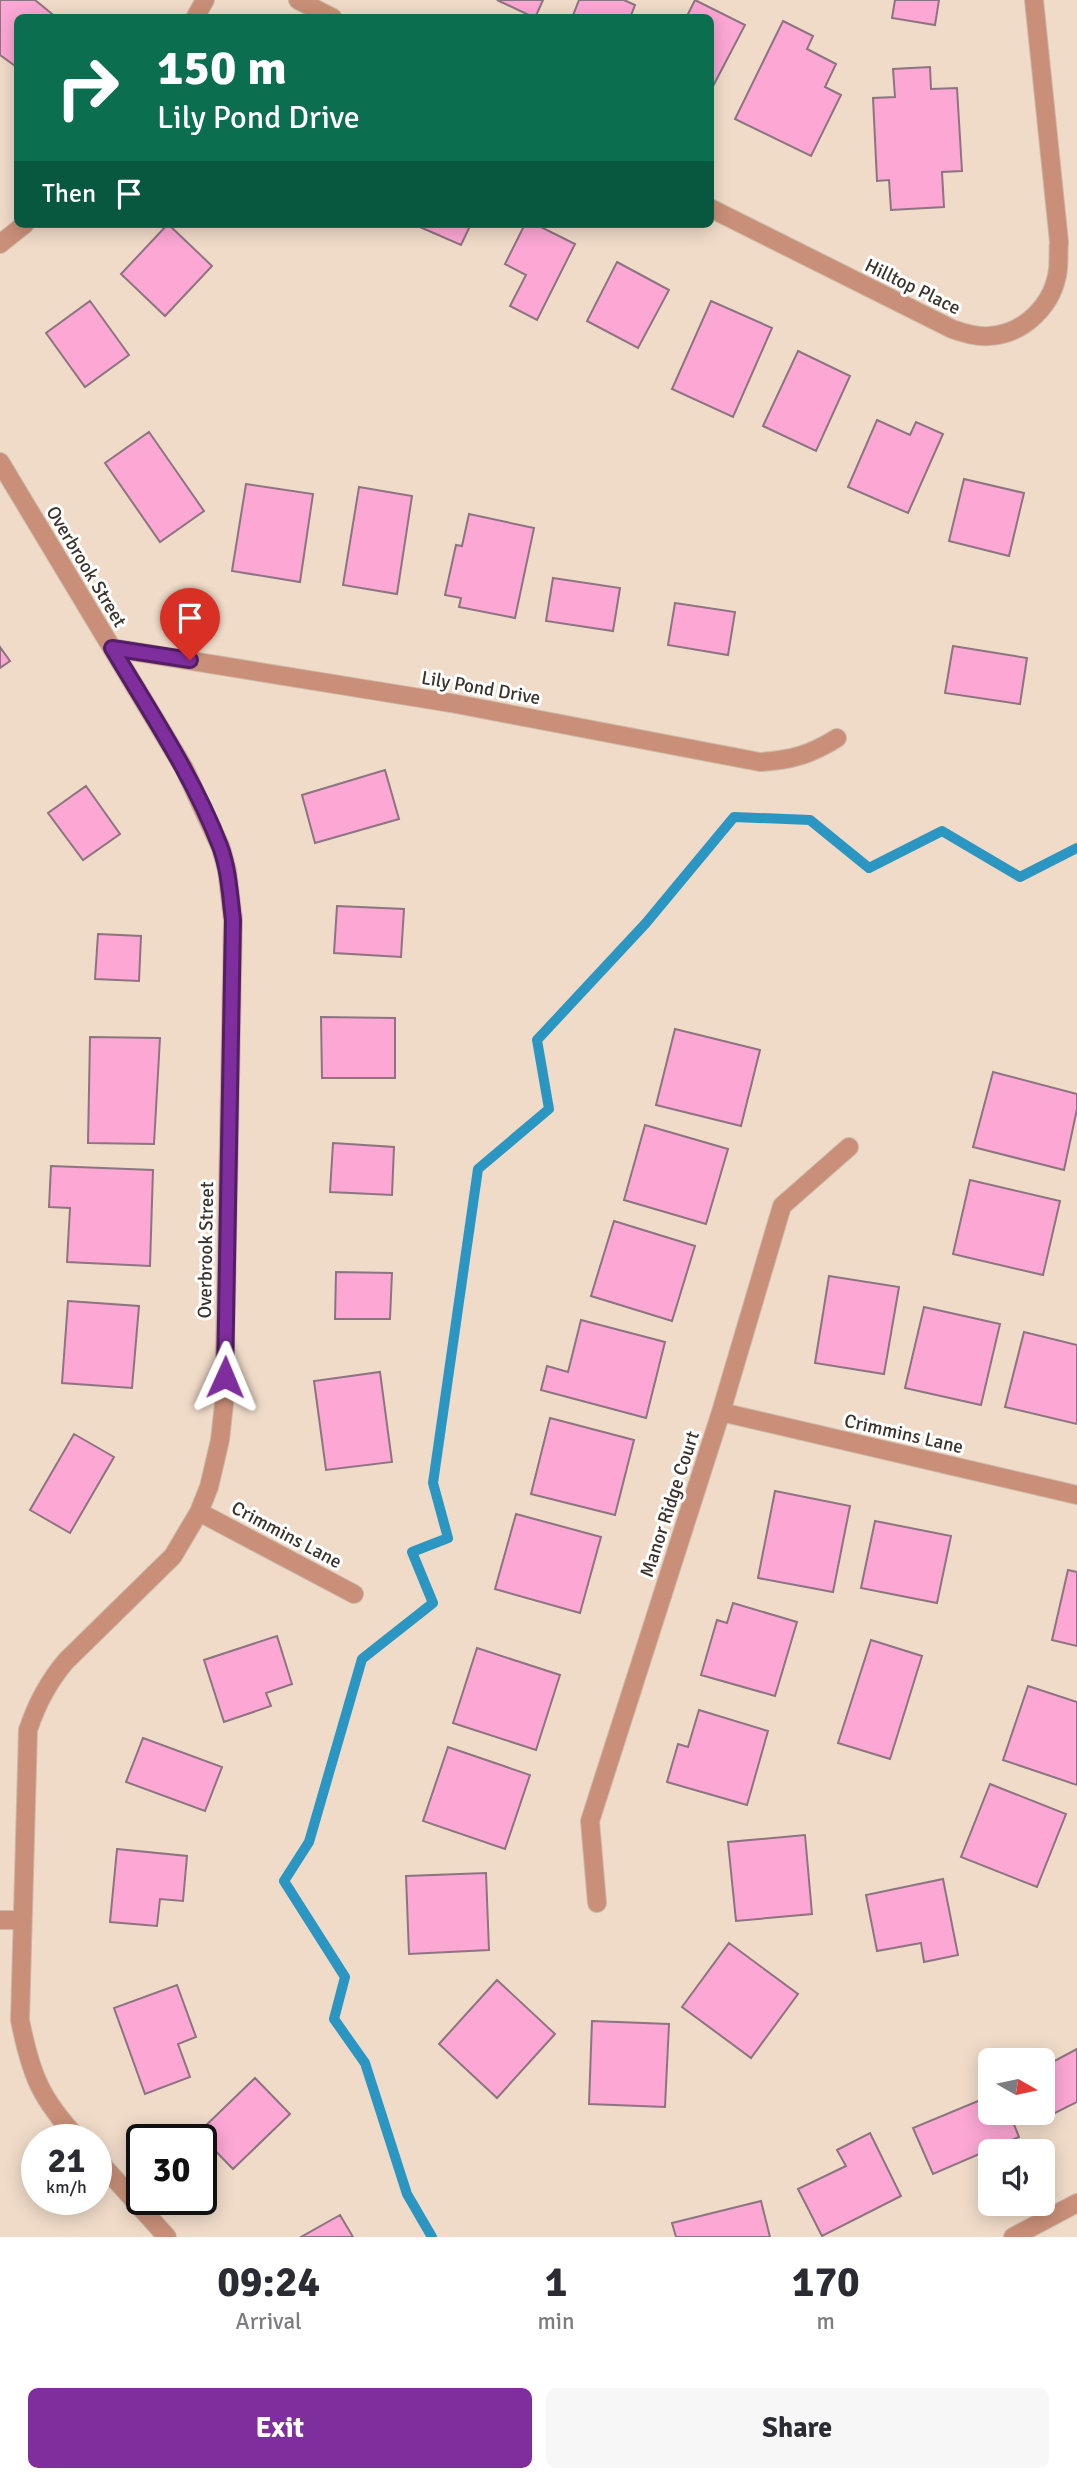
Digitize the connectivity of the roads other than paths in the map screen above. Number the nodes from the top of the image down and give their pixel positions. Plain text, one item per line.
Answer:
1 (298, 0) edge
2 (1034, 0) edge
3 (325, 14) edge
4 (714, 210) edge
5 (20, 228) edge
6 (0, 244) edge
7 (0, 463) edge
8 (112, 648) junction
9 (837, 737) dead end
10 (849, 1147) dead end
11 (721, 1412) junction
12 (1077, 1494) edge
13 (199, 1511) junction
14 (354, 1594) dead end
15 (597, 1903) dead end
16 (0, 1920) edge
17 (21, 1920) junction
18 (65, 2124) edge
19 (112, 2176) edge
20 (1077, 2203) edge
21 (167, 2237) edge
22 (1013, 2237) edge

1 - 3 street
2 - 4 street, Hilltop Place
5 - 6 street
7 - 8 street, Overbrook Street
8 - 9 street, Lily Pond Drive
8 - 13 street, Overbrook Street
10 - 11 street, Manor Ridge Court
11 - 12 street, Crimmins Lane
11 - 15 street, Manor Ridge Court
13 - 14 street, Crimmins Lane
13 - 17 street, Overbrook Street
16 - 17 street
17 - 18 street, Overbrook Street
19 - 21 street
20 - 22 street

